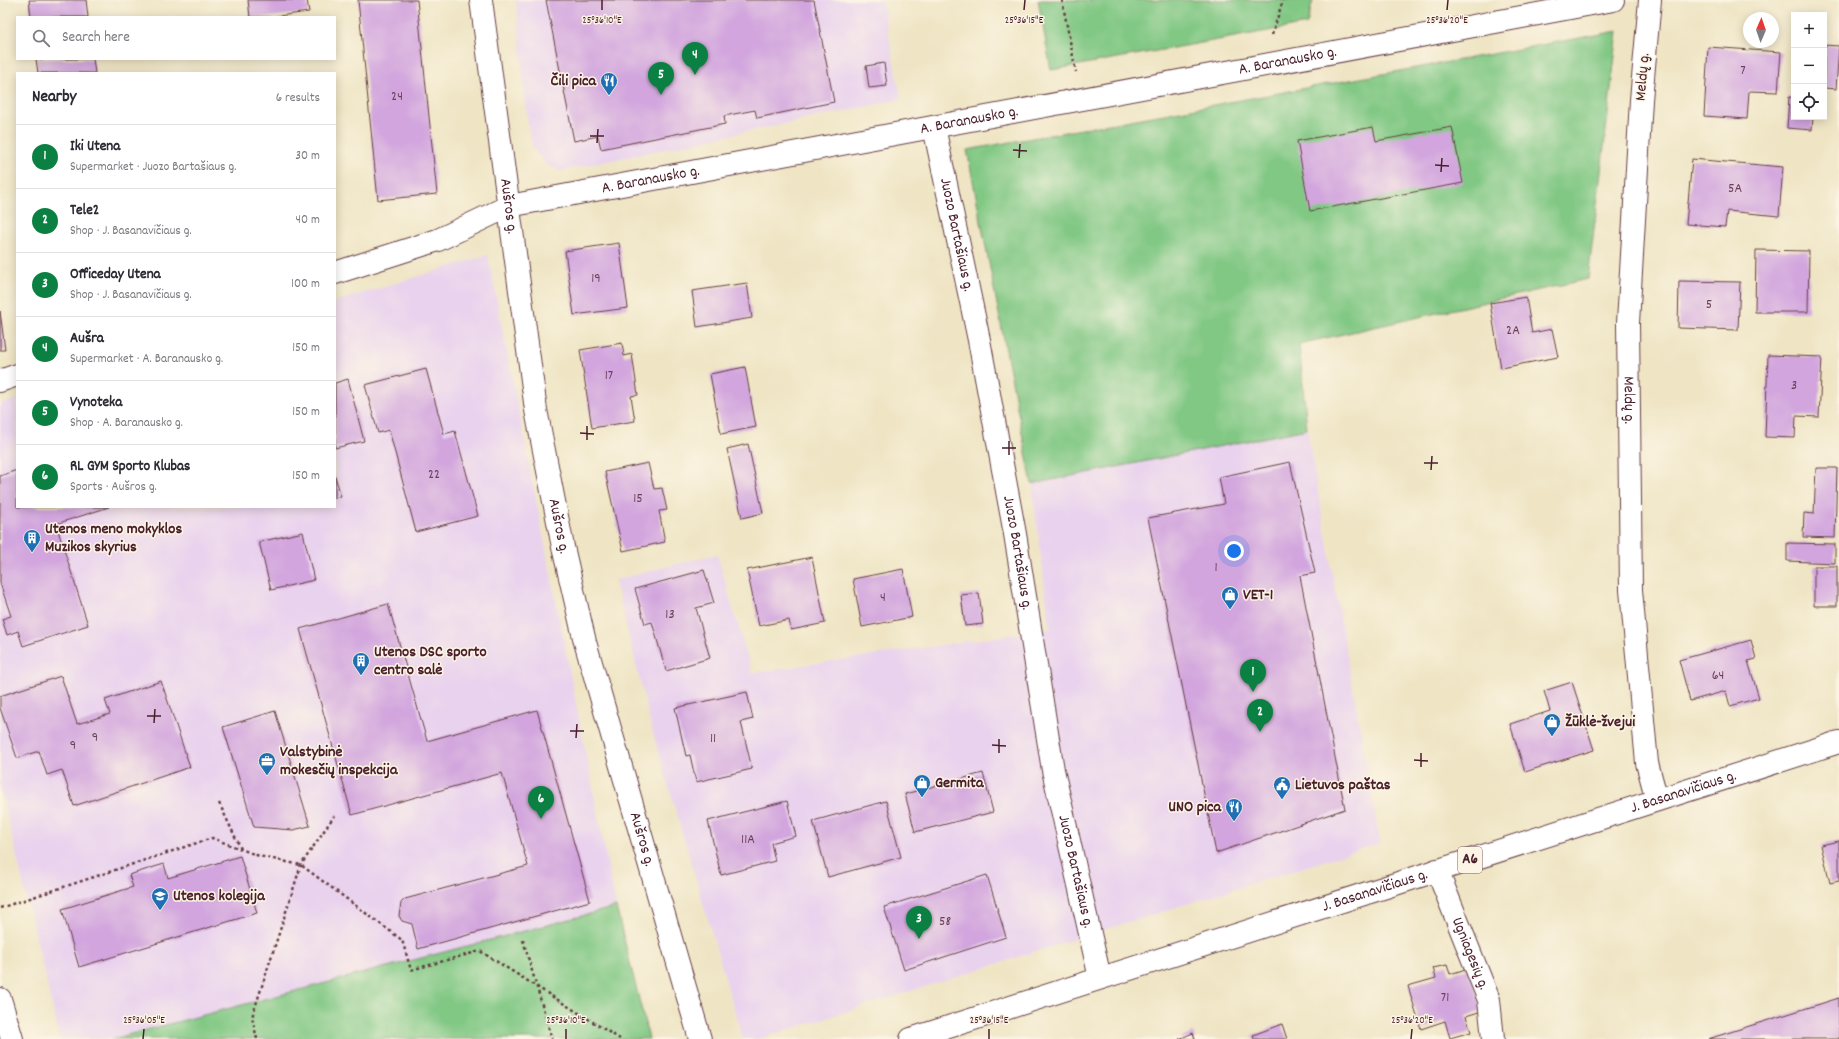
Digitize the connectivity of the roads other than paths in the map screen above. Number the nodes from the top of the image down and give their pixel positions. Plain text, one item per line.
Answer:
1 (481, 0) edge
2 (1614, 0) edge
3 (1650, 0) edge
4 (934, 128) junction
5 (509, 206) junction
6 (336, 273) edge
7 (16, 375) edge
8 (0, 381) edge
9 (1839, 742) edge
10 (1657, 800) junction
11 (1437, 870) junction
12 (1100, 978) junction
13 (0, 999) edge
14 (12, 1039) edge
15 (700, 1039) edge
16 (911, 1039) edge
17 (1493, 1039) edge

1 - 5 street, Aušros g.
2 - 4 street, A. Baranausko g.
3 - 10 street, Meldų g.
4 - 5 street, A. Baranausko g.
4 - 12 street, Juozo Bartašiaus g.
5 - 6 street, A. Baranausko g.
5 - 15 street, Aušros g.
7 - 8 street
9 - 10 street, J. Basanavičiaus g. / A6
10 - 11 street, J. Basanavičiaus g. / A6
11 - 12 street, J. Basanavičiaus g. / A6
11 - 17 street, Ugniagesių g.
12 - 16 street, J. Basanavičiaus g. / A6
13 - 14 street

